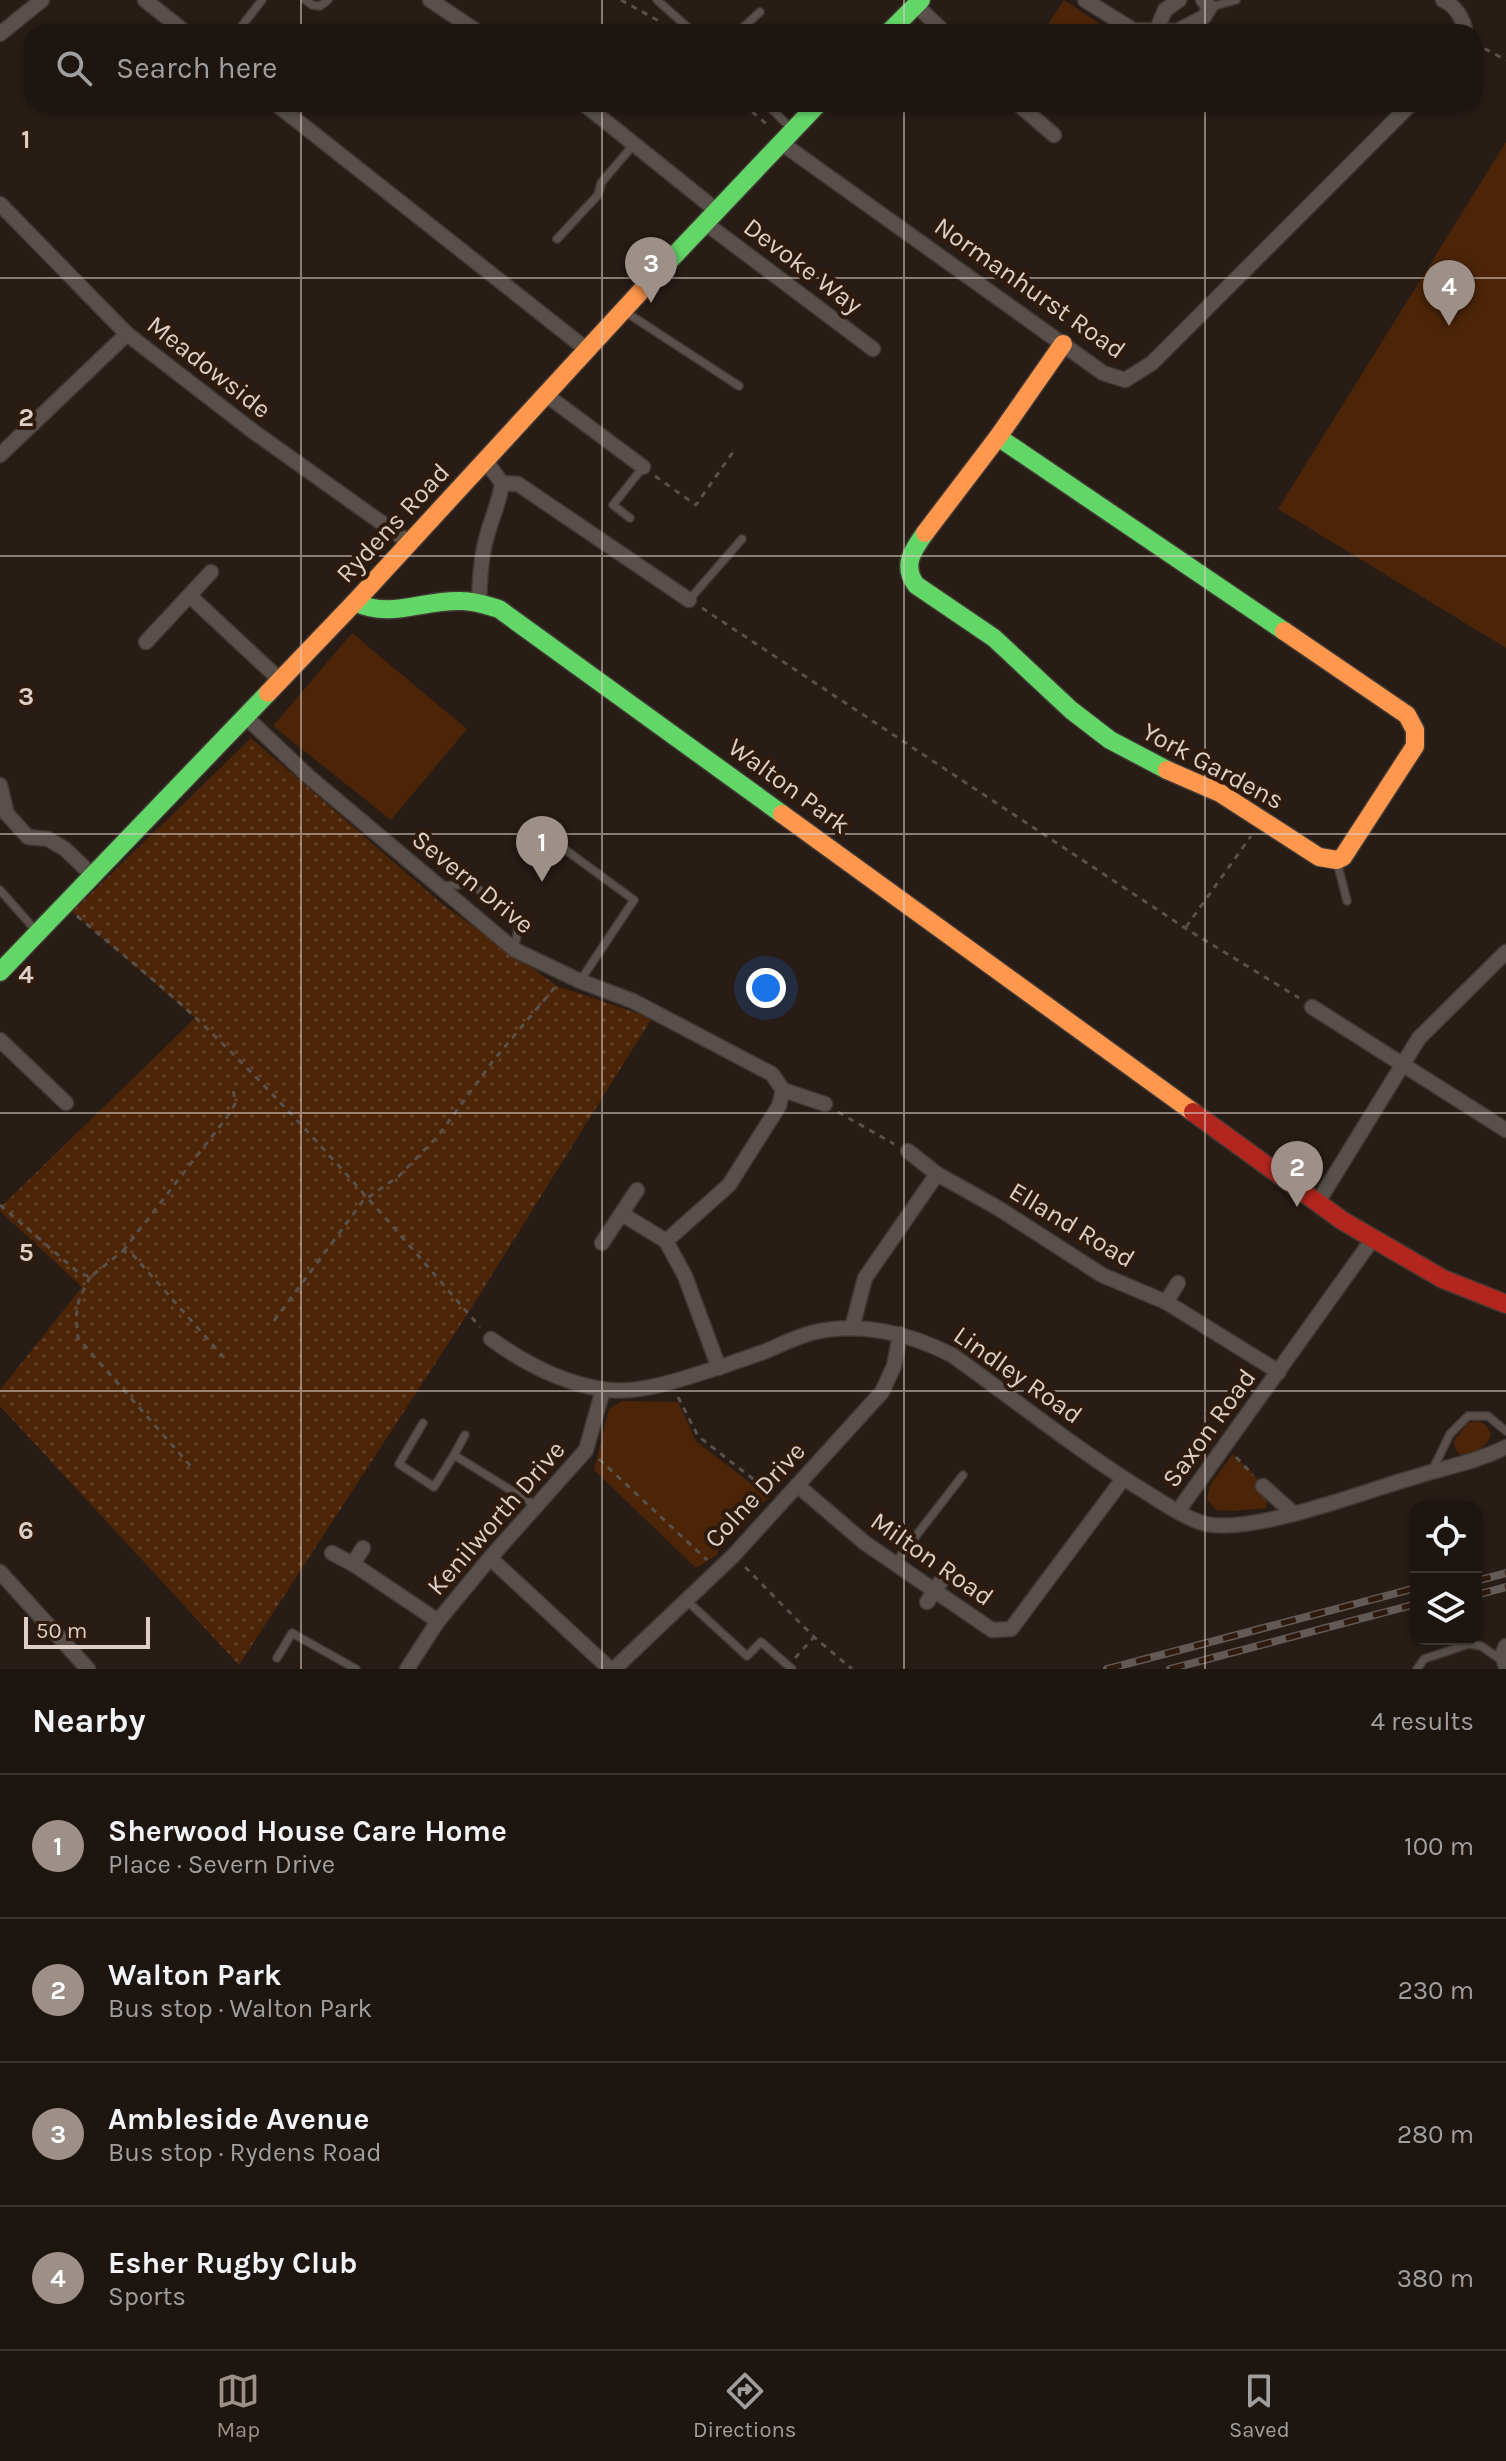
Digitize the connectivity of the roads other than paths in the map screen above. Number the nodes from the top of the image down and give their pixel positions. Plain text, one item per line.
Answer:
1 (42, 0) edge
2 (145, 0) edge
3 (262, 0) edge
4 (305, 0) edge
5 (328, 0) edge
6 (430, 0) edge
7 (657, 0) edge
8 (1085, 0) edge
9 (1179, 0) edge
10 (1236, 0) edge
11 (1443, 0) edge
12 (918, 2) edge
13 (1207, 3) edge
14 (760, 12) dead end
15 (175, 24) edge
16 (243, 24) edge
17 (466, 24) edge
18 (684, 24) edge
19 (747, 24) edge
20 (897, 24) edge
21 (937, 24) edge
22 (1123, 24) edge
23 (1159, 24) edge
24 (1190, 24) edge
25 (1465, 24) edge
26 (0, 34) edge
27 (286, 112) edge
28 (594, 112) edge
29 (771, 112) edge
30 (810, 112) edge
31 (1027, 112) edge
32 (1403, 112) edge
33 (1054, 135) dead end
34 (787, 136) junction
35 (634, 144) junction
36 (0, 204) edge
37 (710, 216) junction
38 (557, 239) dead end
39 (622, 310) junction
40 (127, 334) junction
41 (1063, 344) junction
42 (586, 349) junction
43 (873, 349) dead end
44 (739, 386) dead end
45 (545, 394) junction
46 (998, 437) junction
47 (0, 455) edge
48 (485, 460) junction
49 (643, 467) joint
50 (502, 483) junction
51 (630, 518) dead end
52 (742, 539) dead end
53 (410, 543) junction
54 (211, 572) dead end
55 (190, 596) junction
56 (689, 600) joint
57 (479, 601) junction
58 (355, 602) junction
59 (146, 642) dead end
60 (280, 680) junction
61 (246, 717) junction
62 (0, 785) edge
63 (563, 848) dead end
64 (1337, 860) junction
65 (93, 876) junction
66 (438, 887) junction
67 (0, 890) edge
68 (1347, 901) dead end
69 (38, 934) junction
70 (515, 950) junction
71 (1506, 952) edge
72 (0, 972) edge
73 (573, 978) junction
74 (1312, 1007) road end
75 (0, 1040) edge
76 (1403, 1063) junction
77 (783, 1090) junction
78 (66, 1103) dead end
79 (825, 1104) road end
80 (1506, 1130) edge
81 (908, 1151) road end
82 (937, 1174) junction
83 (637, 1190) dead end
84 (1318, 1202) junction
85 (622, 1214) junction
86 (1372, 1240) junction
87 (666, 1241) junction
88 (602, 1243) dead end
89 (1178, 1283) dead end
90 (1166, 1302) junction
91 (1506, 1304) edge
92 (852, 1328) junction
93 (900, 1334) junction
94 (491, 1339) road end
95 (719, 1368) junction
96 (1279, 1372) junction
97 (603, 1390) junction
98 (423, 1423) dead end
99 (1506, 1431) edge
100 (465, 1435) dead end
101 (1506, 1447) edge
102 (454, 1455) junction
103 (1432, 1471) junction
104 (963, 1475) dead end
105 (1123, 1479) junction
106 (797, 1485) junction
107 (1263, 1486) road end
108 (535, 1505) junction
109 (1178, 1511) junction
110 (1293, 1513) junction
111 (363, 1548) dead end
112 (332, 1553) dead end
113 (490, 1558) junction
114 (895, 1563) junction
115 (353, 1564) junction
116 (0, 1572) edge
117 (686, 1600) junction
118 (438, 1621) junction
119 (1506, 1646) edge
120 (277, 1658) dead end
121 (1505, 1664) edge
122 (790, 1667) edge
123 (88, 1669) edge
124 (356, 1669) edge
125 (407, 1669) edge
126 (612, 1669) edge
127 (1417, 1669) edge

1 - 26 street
2 - 15 street
3 - 16 lane
4 - 5 lane
6 - 17 street
7 - 18 lane
8 - 22 street
9 - 23 street
10 - 13 lane
11 - 25 street
12 - 20 street
12 - 21 street
13 - 24 street
14 - 19 lane
27 - 42 street
28 - 35 street, Devoke Way
29 - 34 lane
30 - 34 street, Rydens Road
31 - 33 street
32 - 41 street, Normanhurst Road
34 - 37 street, Rydens Road
34 - 41 street, Normanhurst Road
35 - 37 street, Devoke Way
35 - 38 lane
36 - 40 street, Meadowside
37 - 39 street, Rydens Road
37 - 43 street, Devoke Way
39 - 42 street, Rydens Road
39 - 44 lane
40 - 47 street
40 - 53 street, Meadowside
41 - 46 street, York Gardens
42 - 45 street, Rydens Road
45 - 48 street, Rydens Road
45 - 49 street
46 - 64 street
46 - 64 street, York Gardens
48 - 50 street
48 - 53 street, Rydens Road
49 - 51 lane
50 - 56 street
50 - 57 street
52 - 56 lane
53 - 58 street, Rydens Road
54 - 55 street
55 - 59 street
55 - 60 street
57 - 58 street, Walton Park
57 - 84 street, Walton Park
58 - 60 street, Rydens Road
60 - 61 street, Rydens Road
61 - 65 street, Rydens Road
61 - 66 street, Severn Drive
62 - 65 street
63 - 73 lane
64 - 68 lane
65 - 69 street, Rydens Road
66 - 70 street, Severn Drive
66 - 70 lane
67 - 69 lane
69 - 72 street, Rydens Road
70 - 73 street, Severn Drive
71 - 76 street
73 - 77 street, Severn Drive
74 - 76 street
75 - 78 street
76 - 80 street
76 - 84 street
77 - 79 street, Severn Drive
77 - 87 street
81 - 82 street, Elland Road
82 - 90 street, Elland Road
82 - 92 street
83 - 85 street
84 - 86 street, Walton Park
85 - 87 street
85 - 88 street
86 - 91 street, Walton Park
86 - 96 street, Saxon Road
87 - 95 street
89 - 90 street
90 - 96 street, Saxon Road
92 - 93 street, Lindley Road
92 - 95 street, Lindley Road
93 - 105 street, Lindley Road
93 - 106 street, Colne Drive
94 - 97 street, Lindley Road
95 - 97 street, Lindley Road
96 - 109 street, Saxon Road
97 - 108 street, Kenilworth Drive
98 - 102 lane
99 - 103 lane
100 - 102 lane
101 - 103 street, Lindley Road
102 - 108 lane
103 - 110 street, Lindley Road
104 - 114 lane
105 - 109 street, Lindley Road
105 - 114 street, Milton Road
106 - 114 street, Milton Road
106 - 117 street, Colne Drive
107 - 110 street
108 - 113 street, Kenilworth Drive
109 - 110 street, Lindley Road
111 - 115 street
112 - 115 street
113 - 118 street, Kenilworth Drive
113 - 126 street
115 - 118 street
116 - 123 street
117 - 122 lane
117 - 126 street, Colne Drive
118 - 125 street, Kenilworth Drive
119 - 121 street
120 - 124 lane
121 - 127 lane

